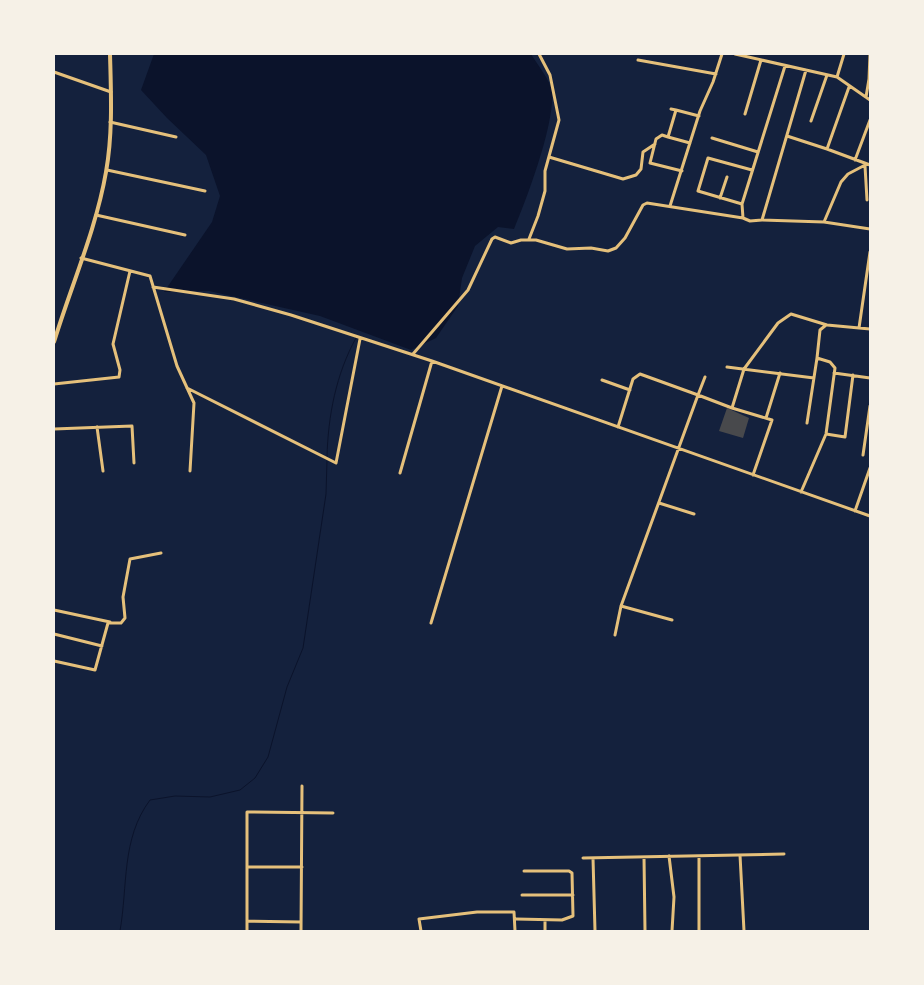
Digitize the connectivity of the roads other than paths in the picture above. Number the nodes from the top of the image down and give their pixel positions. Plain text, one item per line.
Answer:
1 (110, 54) edge
2 (539, 54) edge
3 (722, 54) edge
4 (735, 54) edge
5 (844, 54) edge
6 (870, 54) edge
7 (638, 60) dead end
8 (761, 60) junction
9 (785, 66) junction
10 (806, 70) junction
11 (54, 72) edge
12 (59, 74) junction
13 (716, 74) junction
14 (827, 75) junction
15 (837, 77) junction
16 (54, 79) edge
17 (849, 87) junction
18 (110, 92) junction
19 (866, 97) junction
20 (870, 100) edge
21 (670, 109) dead end
22 (676, 110) junction
23 (745, 114) dead end
24 (698, 116) junction
25 (870, 120) edge
26 (811, 121) dead end
27 (110, 122) junction
28 (787, 136) junction
29 (176, 137) dead end
30 (668, 137) junction
31 (712, 138) dead end
32 (690, 143) junction
33 (655, 144) junction
34 (827, 149) junction
35 (758, 152) junction
36 (548, 158) junction
37 (855, 160) junction
38 (867, 165) edge
39 (107, 170) junction
40 (752, 170) junction
41 (682, 171) junction
42 (727, 177) dead end
43 (206, 191) dead end
44 (720, 198) junction
45 (867, 200) dead end
46 (742, 204) junction
47 (670, 206) junction
48 (96, 215) junction
49 (743, 218) junction
50 (762, 220) junction
51 (824, 222) junction
52 (870, 229) edge
53 (185, 235) dead end
54 (528, 240) junction
55 (870, 252) edge
56 (81, 258) junction
57 (130, 271) junction
58 (153, 287) junction
59 (827, 325) junction
60 (859, 328) junction
61 (870, 329) edge
62 (360, 339) junction
63 (54, 342) edge
64 (413, 354) junction
65 (816, 358) junction
66 (432, 361) junction
67 (727, 368) dead end
68 (744, 368) junction
69 (834, 372) junction
70 (780, 373) junction
71 (853, 375) junction
72 (705, 377) dead end
73 (814, 378) junction
74 (870, 378) edge
75 (602, 380) dead end
76 (54, 384) edge
77 (502, 386) junction
78 (187, 388) junction
79 (630, 390) junction
80 (698, 395) junction
81 (870, 406) edge
82 (732, 408) junction
83 (766, 418) junction
84 (807, 423) dead end
85 (97, 427) junction
86 (618, 427) junction
87 (54, 430) edge
88 (826, 434) junction
89 (678, 449) junction
90 (863, 455) dead end
91 (134, 464) dead end
92 (870, 468) edge
93 (104, 471) dead end
94 (190, 471) dead end
95 (400, 473) dead end
96 (753, 475) junction
97 (801, 492) junction
98 (659, 503) junction
99 (855, 511) junction
100 (694, 514) dead end
101 (870, 516) edge
102 (161, 553) dead end
103 (621, 606) junction
104 (54, 610) edge
105 (672, 620) dead end
106 (110, 623) junction
107 (431, 623) dead end
108 (54, 634) edge
109 (615, 634) dead end
110 (102, 646) junction
111 (54, 661) edge
112 (302, 786) dead end
113 (333, 813) dead end
114 (302, 814) junction
115 (784, 854) dead end
116 (740, 855) junction
117 (669, 856) junction
118 (699, 856) junction
119 (644, 857) junction
120 (583, 858) dead end
121 (593, 858) junction
122 (247, 867) junction
123 (302, 867) junction
124 (524, 871) dead end
125 (522, 895) dead end
126 (573, 895) junction
127 (516, 919) junction
128 (545, 920) junction
129 (247, 921) junction
130 (301, 922) junction
131 (247, 931) edge
132 (301, 931) edge
133 (421, 931) edge
134 (515, 931) edge
135 (545, 931) edge
136 (595, 931) edge
137 (645, 931) edge
138 (672, 931) edge
139 (699, 931) edge
140 (744, 931) edge

1 - 18 street
2 - 36 street
3 - 13 street
4 - 8 street
5 - 15 street
6 - 19 street
7 - 13 street
8 - 9 street
8 - 23 street
9 - 10 street
9 - 35 street
10 - 14 street
10 - 28 street
11 - 12 street
12 - 16 street
12 - 18 street
13 - 24 street
14 - 15 street
14 - 26 street
15 - 17 street
17 - 19 street
17 - 34 street
18 - 27 street
19 - 20 street
21 - 22 street
22 - 24 street
22 - 30 street
24 - 32 street
25 - 37 street
27 - 29 street
27 - 39 street
28 - 34 street
28 - 50 street
30 - 32 street
30 - 33 street
31 - 35 street
32 - 41 street
33 - 36 street
33 - 41 street
34 - 37 street
35 - 40 street
36 - 54 street
37 - 38 street
38 - 45 street
38 - 51 street
39 - 43 street
39 - 48 street
40 - 44 street
40 - 46 street
41 - 47 street
42 - 44 street
44 - 46 street
46 - 49 street
47 - 49 street
47 - 54 street
48 - 53 street
48 - 56 street
49 - 50 street
50 - 51 street
51 - 52 street
54 - 64 street
55 - 60 street
56 - 57 street
56 - 63 street
57 - 58 street
57 - 76 street
58 - 62 street
58 - 78 street
59 - 60 street
59 - 65 street
59 - 68 street
60 - 61 street
62 - 64 street
62 - 78 street
64 - 66 street
65 - 69 street
65 - 73 street
66 - 77 street
66 - 95 street
67 - 68 street
68 - 70 street
68 - 82 street
69 - 71 street
69 - 88 street
70 - 73 street
70 - 83 street
71 - 74 street
71 - 88 street
72 - 80 street
73 - 84 street
75 - 79 street
77 - 86 street
77 - 107 street
78 - 94 street
79 - 80 street
79 - 86 street
80 - 82 street
80 - 89 street
81 - 90 street
82 - 83 street
83 - 96 street
85 - 87 street
85 - 91 street
85 - 93 street
86 - 89 street
88 - 97 street
89 - 96 street
89 - 98 street
92 - 99 street
96 - 97 street
97 - 99 street
98 - 100 street
98 - 103 street
99 - 101 street
102 - 106 street
103 - 105 street
103 - 109 street
104 - 106 street
106 - 110 street
108 - 110 street
110 - 111 street
112 - 114 street
113 - 114 street
114 - 122 street
114 - 123 street
115 - 116 street
116 - 118 street
116 - 140 street
117 - 118 street
117 - 119 street
117 - 138 street
118 - 139 street
119 - 121 street
119 - 137 street
120 - 121 street
121 - 136 street
122 - 123 street
122 - 129 street
123 - 130 street
124 - 126 street
125 - 126 street
126 - 128 street
127 - 128 street
127 - 133 street
127 - 134 street
128 - 135 street
129 - 130 street
129 - 131 street
130 - 132 street

